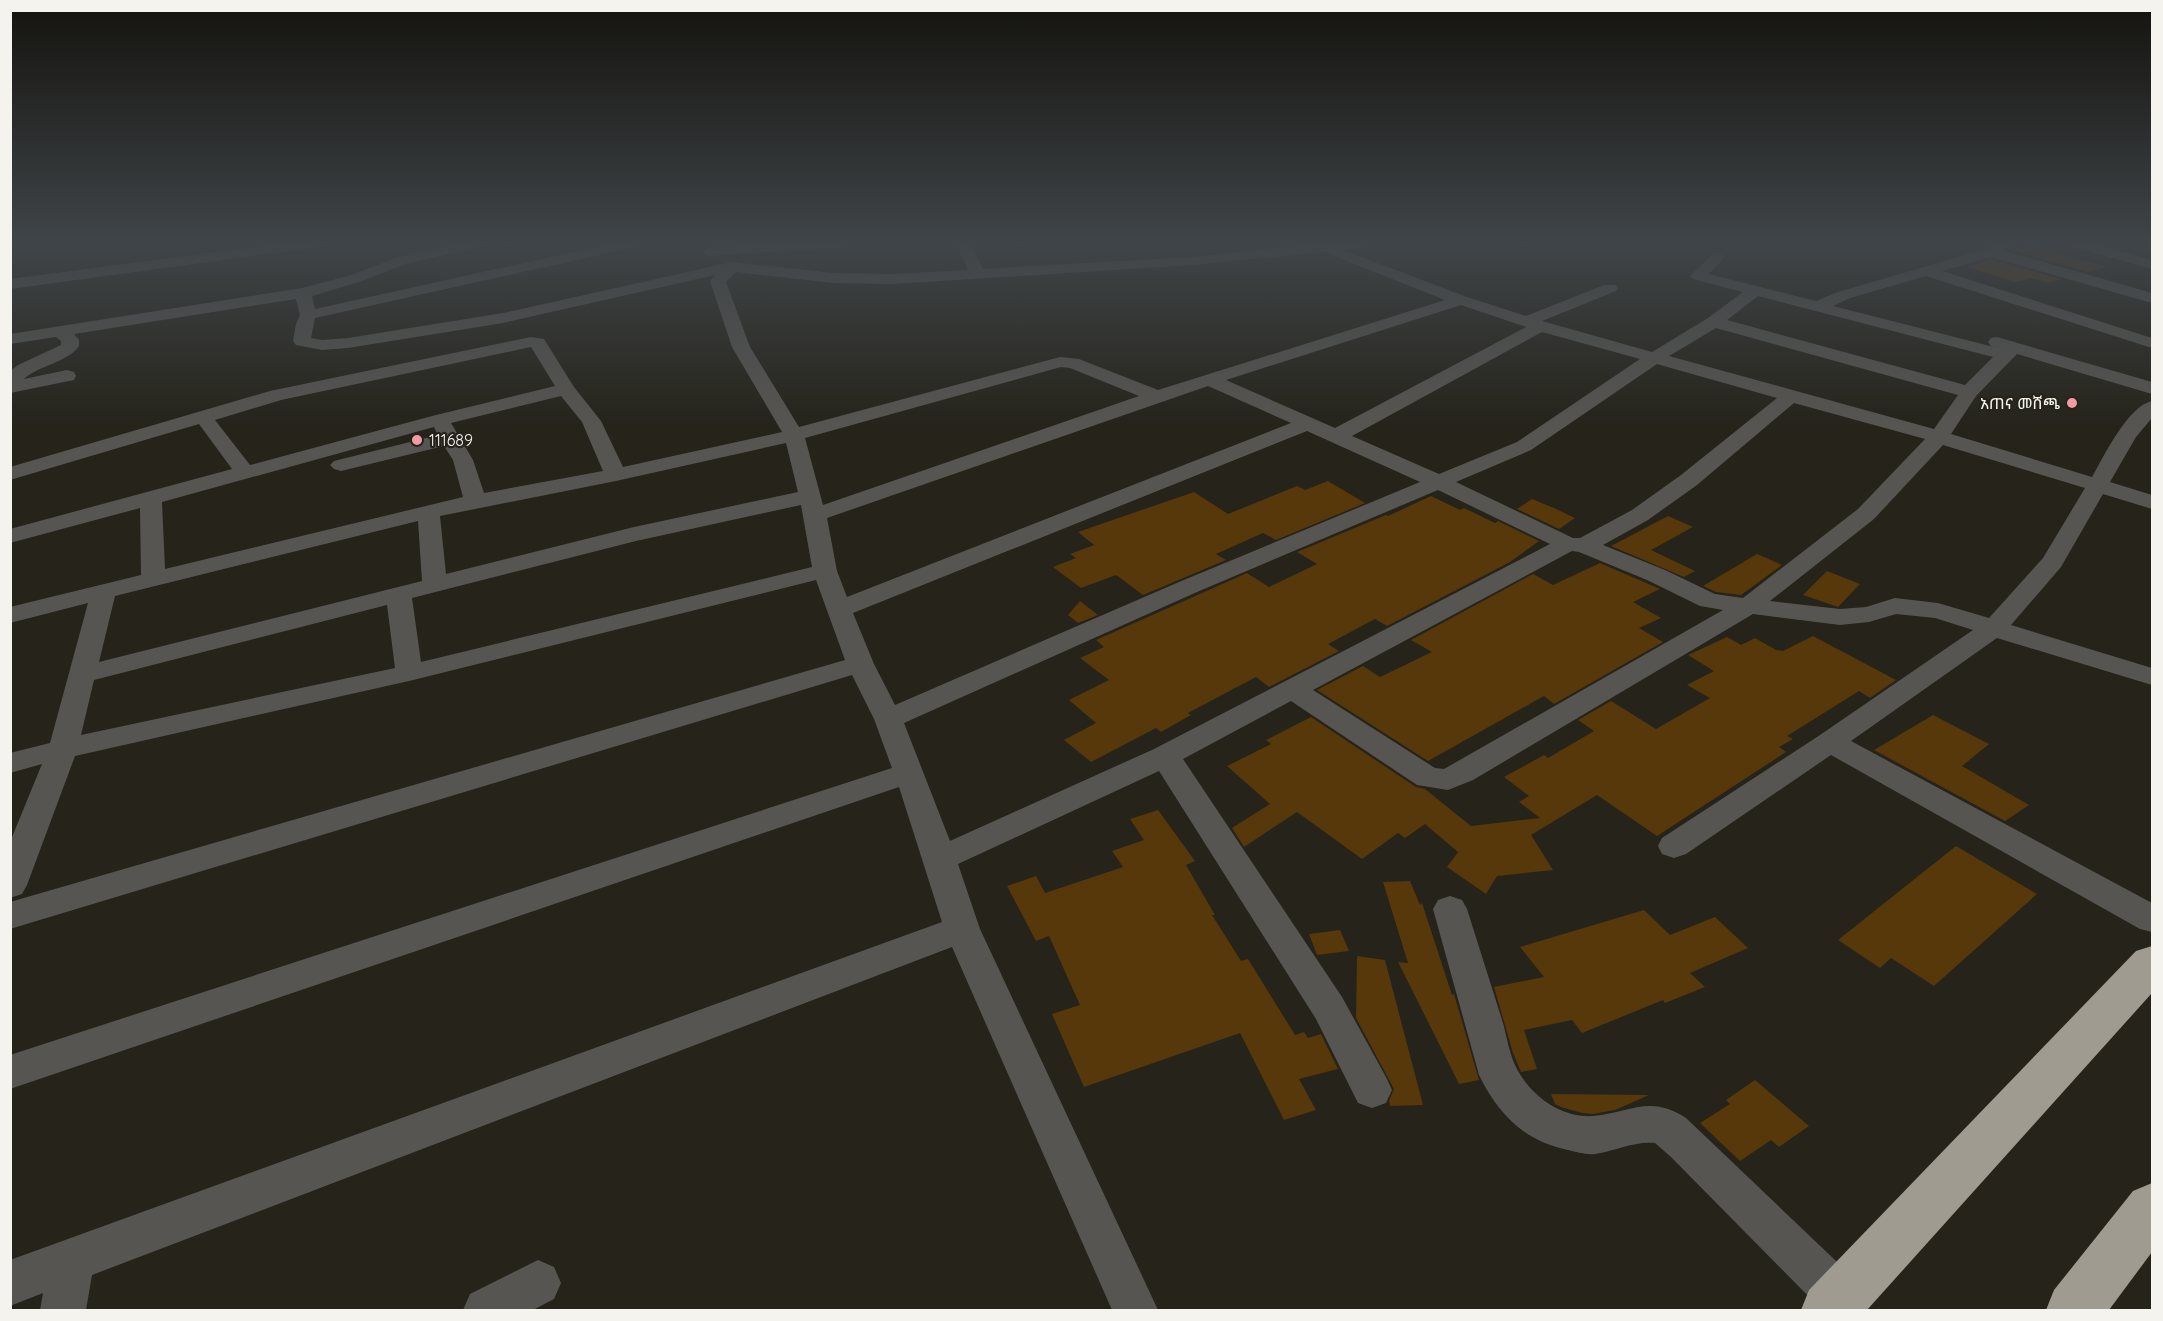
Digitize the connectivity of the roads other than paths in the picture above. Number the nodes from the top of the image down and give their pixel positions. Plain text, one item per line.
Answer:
1 (231, 305) edge
2 (306, 305) edge
3 (355, 305) edge
4 (562, 305) edge
5 (726, 305) edge
6 (1447, 305) edge
7 (1475, 305) edge
8 (1574, 305) edge
9 (1737, 305) edge
10 (1807, 305) edge
11 (1822, 305) edge
12 (1873, 305) edge
13 (2032, 305) edge
14 (1817, 307) junction
15 (308, 315) junction
16 (1714, 322) junction
17 (1533, 324) junction
18 (61, 332) junction
19 (10, 339) edge
20 (2152, 343) edge
21 (2010, 351) junction
22 (1656, 357) junction
23 (67, 376) dead end
24 (10, 381) edge
25 (1212, 381) junction
26 (10, 387) edge
27 (2152, 388) edge
28 (566, 390) junction
29 (1969, 392) junction
30 (1792, 395) junction
31 (1157, 396) junction
32 (2152, 407) edge
33 (203, 417) junction
34 (439, 420) junction
35 (1309, 423) junction
36 (794, 435) junction
37 (1336, 436) junction
38 (1938, 437) junction
39 (451, 438) junction
40 (2140, 438) edge
41 (245, 472) junction
42 (10, 474) edge
43 (616, 475) junction
44 (1438, 482) junction
45 (2095, 486) junction
46 (475, 501) junction
47 (2152, 502) edge
48 (152, 504) junction
49 (813, 505) junction
50 (428, 512) junction
51 (10, 536) edge
52 (1576, 545) junction
53 (825, 571) junction
54 (153, 580) junction
55 (435, 584) junction
56 (103, 593) junction
57 (399, 596) junction
58 (1747, 607) junction
59 (840, 609) junction
60 (10, 615) edge
61 (1995, 627) junction
62 (860, 664) junction
63 (409, 673) junction
64 (82, 675) junction
65 (2152, 677) edge
66 (1292, 689) junction
67 (888, 719) junction
68 (1830, 742) junction
69 (63, 748) junction
70 (1165, 756) junction
71 (10, 763) edge
72 (909, 773) junction
73 (1674, 846) dead end
74 (940, 859) junction
75 (10, 885) edge
76 (1450, 909) dead end
77 (10, 916) edge
78 (2152, 919) edge
79 (962, 929) junction
80 (2152, 964) edge
81 (10, 1071) edge
82 (1372, 1090) dead end
83 (2152, 1209) edge
84 (72, 1259) junction
85 (10, 1283) edge
86 (538, 1283) dead end
87 (1835, 1304) edge
88 (63, 1311) edge
89 (486, 1311) edge
90 (1135, 1311) edge
91 (2074, 1311) edge

1 - 18 street
2 - 15 street
3 - 15 street
4 - 15 street
5 - 36 street
6 - 25 street
7 - 17 street
8 - 17 street
9 - 16 street
10 - 14 street
11 - 14 street
12 - 21 street
13 - 20 street
14 - 21 street
16 - 22 street
16 - 29 street
17 - 22 street
17 - 37 street
18 - 19 street
18 - 24 street
21 - 27 street
21 - 29 street
22 - 30 street
22 - 44 street
23 - 26 street
25 - 31 street
25 - 35 street
28 - 33 street
28 - 34 street
28 - 43 street
29 - 38 street
30 - 38 street
30 - 52 street
31 - 36 street
31 - 49 street
32 - 40 street
33 - 41 street
33 - 42 street
34 - 39 street
34 - 41 street
35 - 37 street
35 - 59 street
36 - 43 street
36 - 49 street
37 - 44 street
38 - 45 street
38 - 58 street
39 - 46 street
39 - 48 street
40 - 45 street
41 - 48 street
43 - 46 street
44 - 52 street
44 - 67 street
45 - 47 street
45 - 61 street
46 - 50 street
48 - 51 street
48 - 54 street
49 - 53 street
49 - 55 street
50 - 54 street
50 - 55 street
52 - 58 street
52 - 66 street
53 - 59 street
53 - 63 street
54 - 56 street
55 - 57 street
56 - 60 street
56 - 64 street
57 - 63 street
57 - 64 street
58 - 61 street
58 - 66 street
59 - 62 street
61 - 65 street
61 - 68 street
62 - 67 street
62 - 77 street
63 - 69 street
64 - 69 street
66 - 70 street
67 - 72 street
68 - 73 street
68 - 78 street
69 - 71 street
69 - 75 street
70 - 74 street
70 - 82 street
72 - 74 street
72 - 81 street
74 - 79 street
76 - 87 street
79 - 84 street
79 - 90 street
80 - 87 highway
83 - 91 highway
84 - 85 street
84 - 88 street
86 - 89 street

